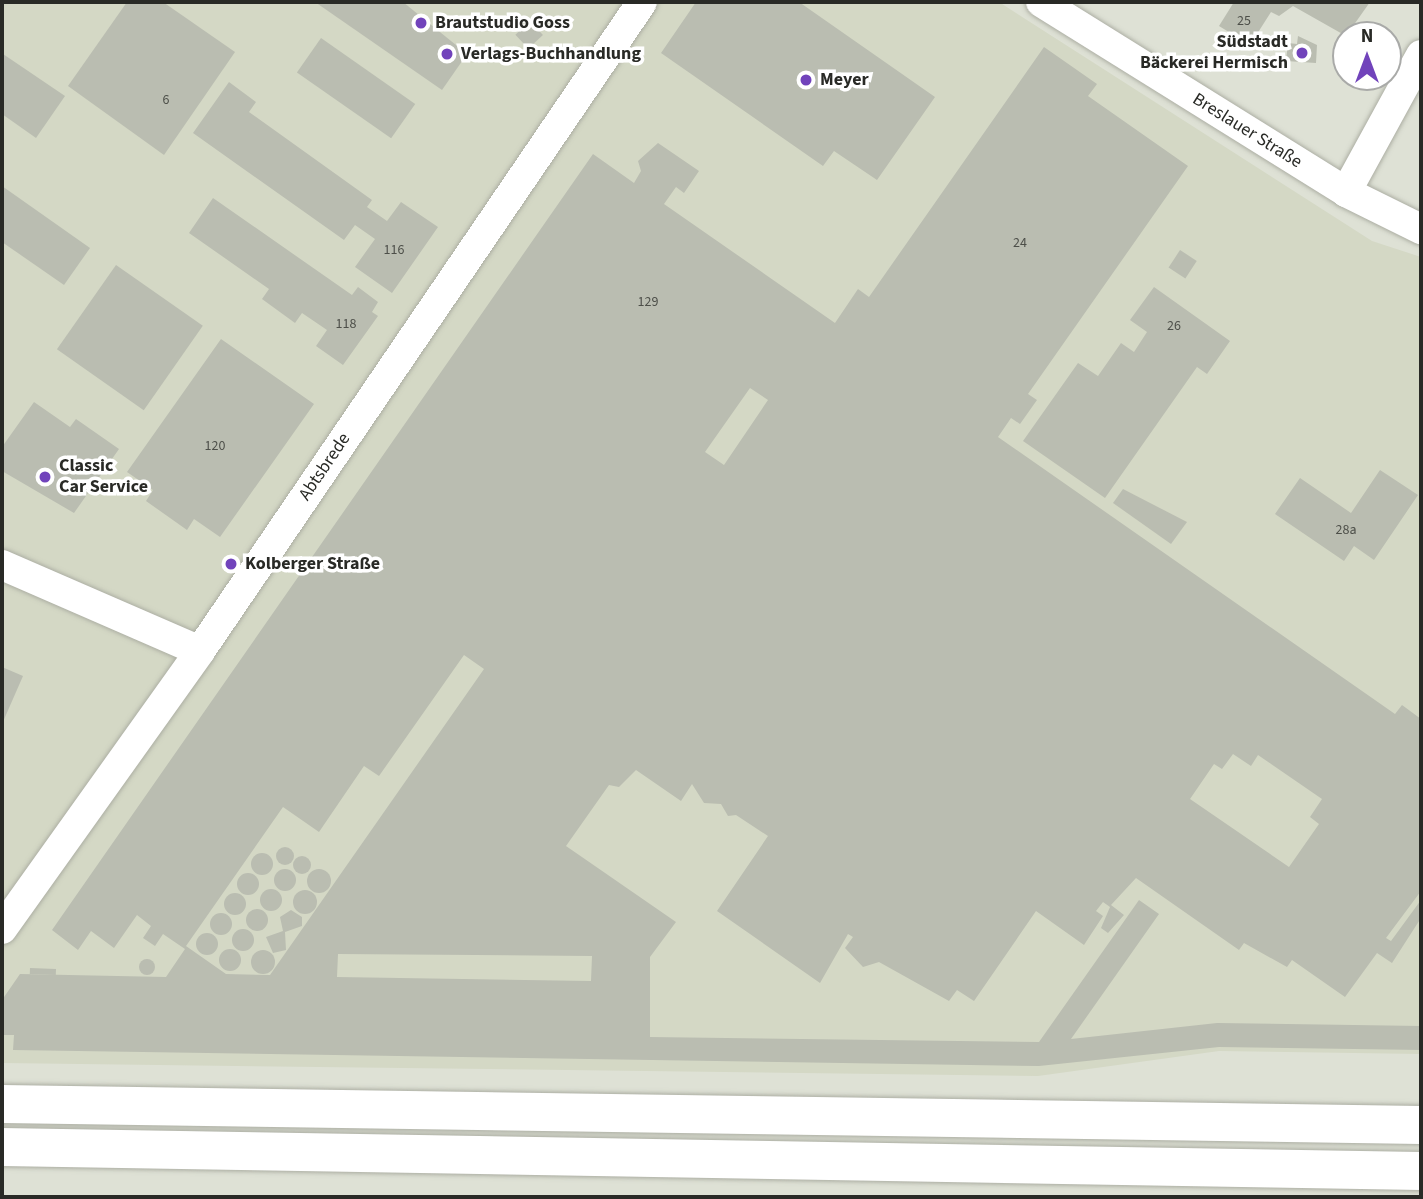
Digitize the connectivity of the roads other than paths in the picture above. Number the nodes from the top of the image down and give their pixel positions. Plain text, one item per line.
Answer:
1 (642, 2) edge
2 (1041, 2) edge
3 (1421, 55) edge
4 (1346, 192) junction
5 (1421, 229) edge
6 (2, 565) edge
7 (200, 651) junction
8 (2, 929) edge
9 (2, 1104) edge
10 (1421, 1125) edge
11 (2, 1147) edge
12 (1421, 1171) edge

1 - 7 street, Abtsbrede
2 - 4 street, Breslauer Straße
3 - 4 street
4 - 5 street, Breslauer Straße
6 - 7 street
7 - 8 street, Abtsbrede
9 - 10 highway
11 - 12 highway

